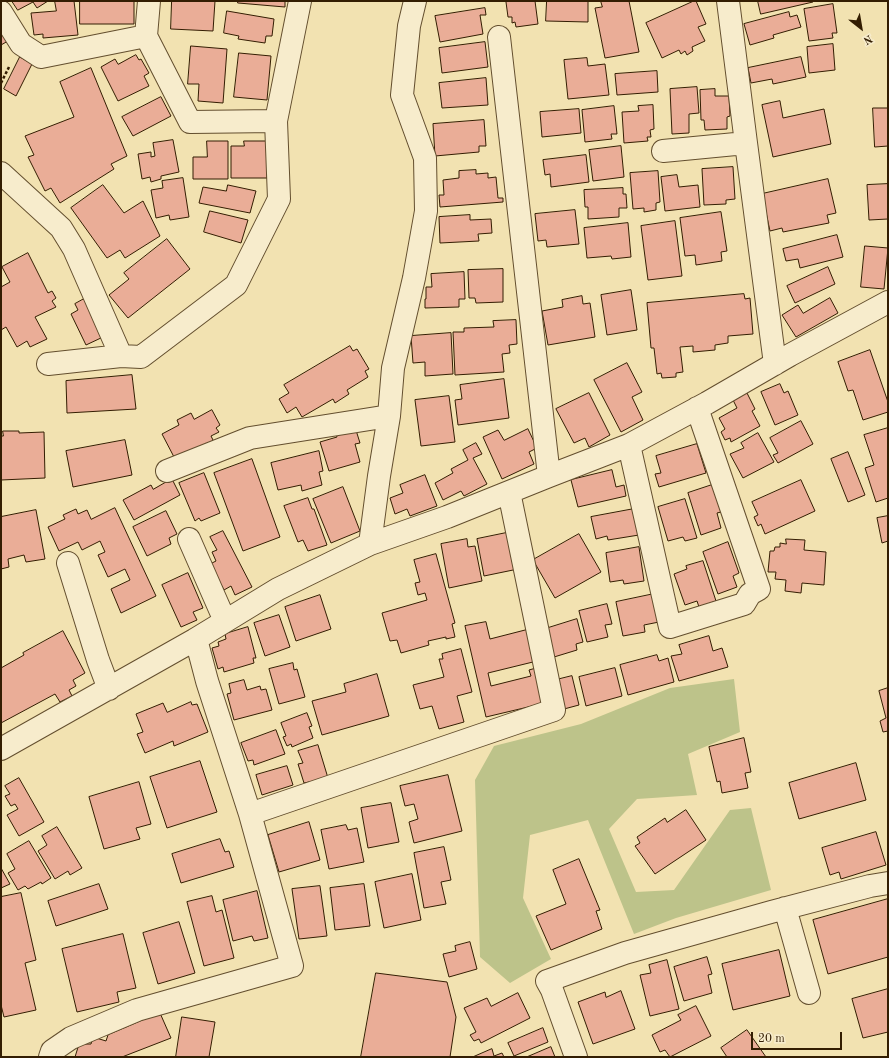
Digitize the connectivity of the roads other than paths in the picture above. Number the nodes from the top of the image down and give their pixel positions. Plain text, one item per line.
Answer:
1 (149, 1) edge
2 (300, 1) edge
3 (415, 1) edge
4 (728, 1) edge
5 (1, 12) edge
6 (146, 36) junction
7 (498, 37) dead end
8 (276, 121) junction
9 (746, 143) junction
10 (663, 151) dead end
11 (1, 173) edge
12 (888, 302) edge
13 (121, 356) junction
14 (48, 364) dead end
15 (775, 364) junction
16 (698, 408) junction
17 (389, 416) junction
18 (629, 445) junction
19 (167, 471) dead end
20 (549, 476) junction
21 (509, 492) junction
22 (189, 539) dead end
23 (370, 544) junction
24 (68, 563) dead end
25 (225, 621) junction
26 (196, 639) junction
27 (110, 689) junction
28 (1, 749) edge
29 (250, 814) junction
30 (888, 883) edge
31 (785, 908) junction
32 (809, 993) dead end
33 (50, 1057) edge
34 (576, 1057) edge

1 - 6 street
2 - 8 street
3 - 17 street
4 - 9 street
5 - 6 street
6 - 8 street
7 - 20 street
8 - 13 street
9 - 10 street
9 - 15 street
11 - 13 street
12 - 15 street
13 - 14 street
15 - 16 street
16 - 18 street
16 - 18 street
17 - 19 street
17 - 23 street
18 - 20 street
20 - 21 street
21 - 23 street
21 - 29 street
22 - 25 street
23 - 25 street
24 - 27 street
25 - 26 street
26 - 27 street
26 - 29 street
27 - 28 street
29 - 33 street
30 - 31 street
31 - 32 street
31 - 34 street

